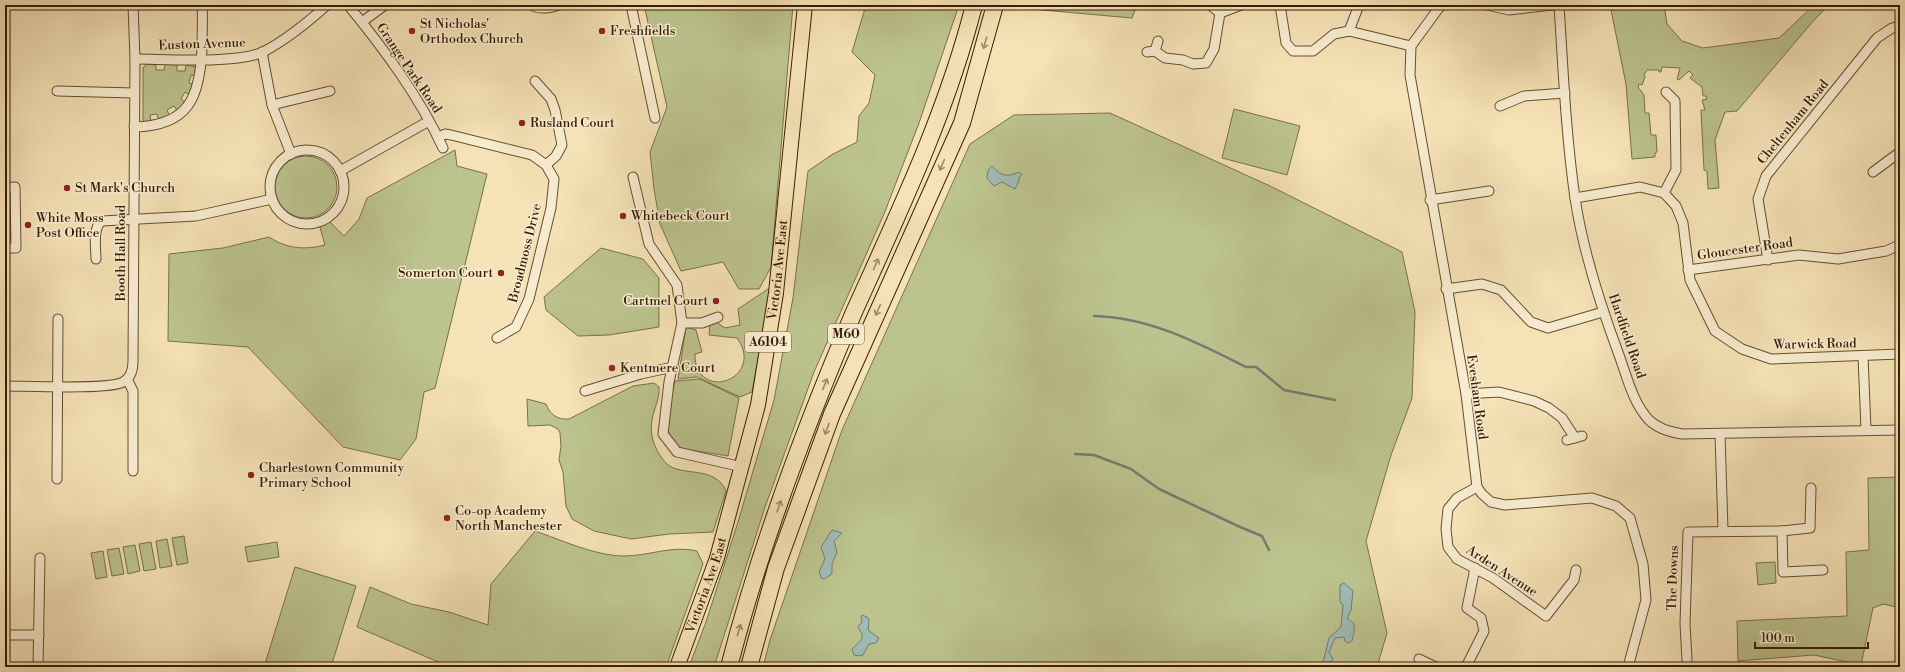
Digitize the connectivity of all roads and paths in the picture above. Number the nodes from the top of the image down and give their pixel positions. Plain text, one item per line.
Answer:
1 (133, 5) edge
2 (202, 5) edge
3 (327, 5) edge
4 (348, 5) edge
5 (385, 5) edge
6 (532, 5) edge
7 (559, 5) edge
8 (631, 5) edge
9 (805, 5) edge
10 (974, 5) edge
11 (995, 5) edge
12 (1210, 5) edge
13 (1241, 5) edge
14 (1280, 5) edge
15 (1359, 5) edge
16 (1441, 5) edge
17 (1487, 5) edge
18 (1552, 5) edge
19 (1559, 5) edge
20 (1508, 7) edge
21 (1220, 13) junction
22 (362, 22) junction
23 (1900, 26) edge
24 (1349, 31) junction
25 (1158, 41) dead end
26 (1411, 46) junction
27 (262, 52) junction
28 (135, 59) junction
29 (201, 59) junction
30 (535, 81) dead end
31 (57, 91) dead end
32 (330, 91) dead end
33 (1666, 92) dead end
34 (134, 93) junction
35 (1565, 93) junction
36 (272, 105) junction
37 (1500, 107) dead end
38 (655, 118) dead end
39 (429, 121) junction
40 (134, 127) junction
41 (439, 138) junction
42 (444, 148) dead end
43 (1900, 152) edge
44 (291, 154) junction
45 (546, 165) junction
46 (340, 171) junction
47 (1873, 172) dead end
48 (633, 177) dead end
49 (5, 188) edge
50 (1489, 191) dead end
51 (1664, 194) junction
52 (272, 198) junction
53 (1575, 198) junction
54 (1430, 200) junction
55 (134, 220) junction
56 (1900, 245) edge
57 (5, 248) edge
58 (96, 259) dead end
59 (1768, 260) junction
60 (1688, 270) junction
61 (1446, 289) junction
62 (1603, 312) junction
63 (718, 317) dead end
64 (58, 319) dead end
65 (682, 323) junction
66 (496, 338) dead end
67 (1900, 354) edge
68 (1863, 356) junction
69 (673, 367) junction
70 (127, 379) junction
71 (5, 386) edge
72 (58, 387) junction
73 (585, 391) dead end
74 (1466, 394) junction
75 (1866, 430) junction
76 (1900, 430) edge
77 (1720, 434) junction
78 (1574, 438) dead end
79 (742, 467) junction
80 (133, 471) dead end
81 (57, 479) dead end
82 (1477, 487) junction
83 (1811, 488) dead end
84 (1723, 530) junction
85 (1782, 531) junction
86 (40, 558) dead end
87 (1475, 568) junction
88 (1576, 570) dead end
89 (1823, 570) dead end
90 (5, 635) edge
91 (39, 635) junction
92 (1419, 659) dead end
93 (1687, 660) dead end
94 (38, 667) edge
95 (677, 667) edge
96 (729, 667) edge
97 (749, 667) edge
98 (1436, 667) edge
99 (1466, 667) edge
100 (1628, 667) edge

1 - 28 street, Booth Hall Road
2 - 29 street
3 - 27 street, Euston Avenue
4 - 22 street, Grange Park Road
5 - 22 street
6 - 7 street
8 - 38 street
9 - 79 main road, Victoria Ave East / A6104
96 -> 10 highway, M60
11 -> 97 highway, M60
12 - 21 street
13 - 21 street
14 - 24 street
15 - 24 street
16 - 26 street
17 - 20 street
18 - 20 street
19 - 35 street, Hardfield Road
21 - 25 street
22 - 39 street, Grange Park Road
23 - 59 street, Cheltenham Road
24 - 26 street
26 - 54 street, Evesham Road
27 - 29 street, Euston Avenue
27 - 36 street
28 - 29 street, Euston Avenue
28 - 34 street, Booth Hall Road
29 - 40 street
30 - 45 street
31 - 34 street
32 - 36 street
33 - 51 street
34 - 40 street, Booth Hall Road
35 - 37 street
35 - 53 street, Hardfield Road
36 - 44 street
39 - 41 street, Grange Park Road
39 - 46 street
40 - 55 street, Booth Hall Road
41 - 42 street, Grange Park Road
41 - 45 street
43 - 47 street
44 - 46 street
44 - 52 street
45 - 66 street, Broadmoss Drive
46 - 52 street
48 - 65 street
49 - 57 street
50 - 54 street
51 - 53 street
51 - 60 street, Warwick Road
52 - 55 street
53 - 62 street, Hardfield Road
54 - 61 street, Evesham Road
55 - 58 street
55 - 70 street, Booth Hall Road
56 - 59 street, Gloucester Road
59 - 60 street, Gloucester Road
60 - 68 street, Warwick Road
61 - 62 street
61 - 74 street, Evesham Road
62 - 77 street, Hardfield Road
63 - 65 street
64 - 72 street
65 - 69 street
67 - 68 street, Warwick Road
68 - 75 street
69 - 73 street
69 - 79 street
70 - 72 street
70 - 80 street
71 - 72 street
72 - 81 street
74 - 78 street
74 - 82 street, Evesham Road
75 - 76 street, Hardfield Road
75 - 77 street, Hardfield Road
77 - 84 street
79 - 95 main road, Victoria Ave East / A6104
82 - 87 street, Arden Avenue
82 - 100 street
83 - 85 street, The Downs
84 - 85 street, The Downs
84 - 93 street, The Downs
85 - 89 street
86 - 91 street
87 - 88 street, Arden Avenue
87 - 99 street
90 - 91 street
91 - 94 street
92 - 98 street

